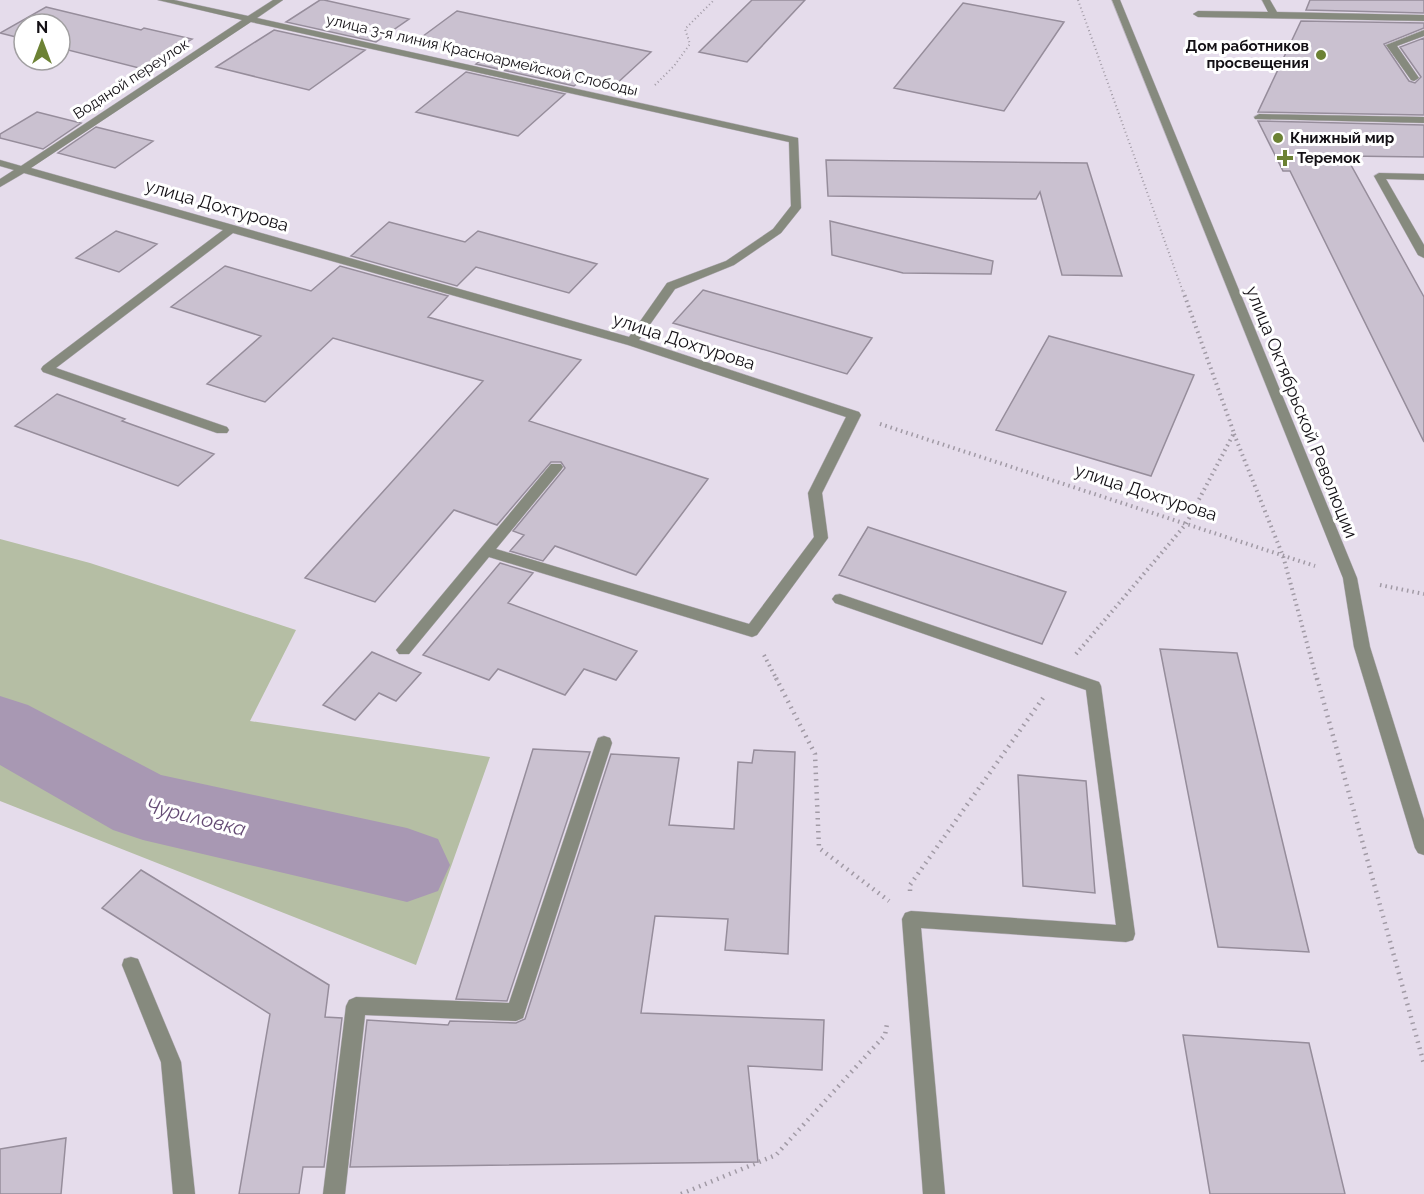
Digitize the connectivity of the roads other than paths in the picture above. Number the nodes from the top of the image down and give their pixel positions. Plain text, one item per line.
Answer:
1 (162, 0) edge
2 (279, 0) edge
3 (1116, 0) edge
4 (1266, 0) edge
5 (1198, 15) dead end
6 (1275, 15) junction
7 (251, 18) junction
8 (1424, 18) edge
9 (1424, 33) edge
10 (1414, 78) dead end
11 (1259, 117) dead end
12 (1424, 120) edge
13 (0, 163) edge
14 (23, 169) junction
15 (1424, 177) edge
16 (0, 184) edge
17 (232, 228) junction
18 (1424, 255) edge
19 (632, 342) junction
20 (222, 430) dead end
21 (556, 466) dead end
22 (486, 551) junction
23 (840, 599) dead end
24 (404, 650) dead end
25 (604, 743) dead end
26 (1424, 848) edge
27 (131, 964) dead end
28 (184, 1194) edge
29 (334, 1194) edge
30 (934, 1194) edge

1 - 7 street, улица 3-я линия Красноармейской Слободы
2 - 7 street, Водяной переулок
3 - 26 street, улица Октябрьской Революции
4 - 6 street
5 - 6 street
6 - 8 street
7 - 14 street, Водяной переулок
7 - 19 street, улица 3-я линия Красноармейской Слободы
9 - 10 street
11 - 12 street
13 - 14 street, улица Дохтурова
14 - 16 street, Водяной переулок
14 - 17 street, улица Дохтурова
15 - 18 street
17 - 19 street, улица Дохтурова
17 - 20 street
19 - 22 street, улица Дохтурова
21 - 22 street
22 - 24 street
23 - 30 street
25 - 29 street
27 - 28 street

